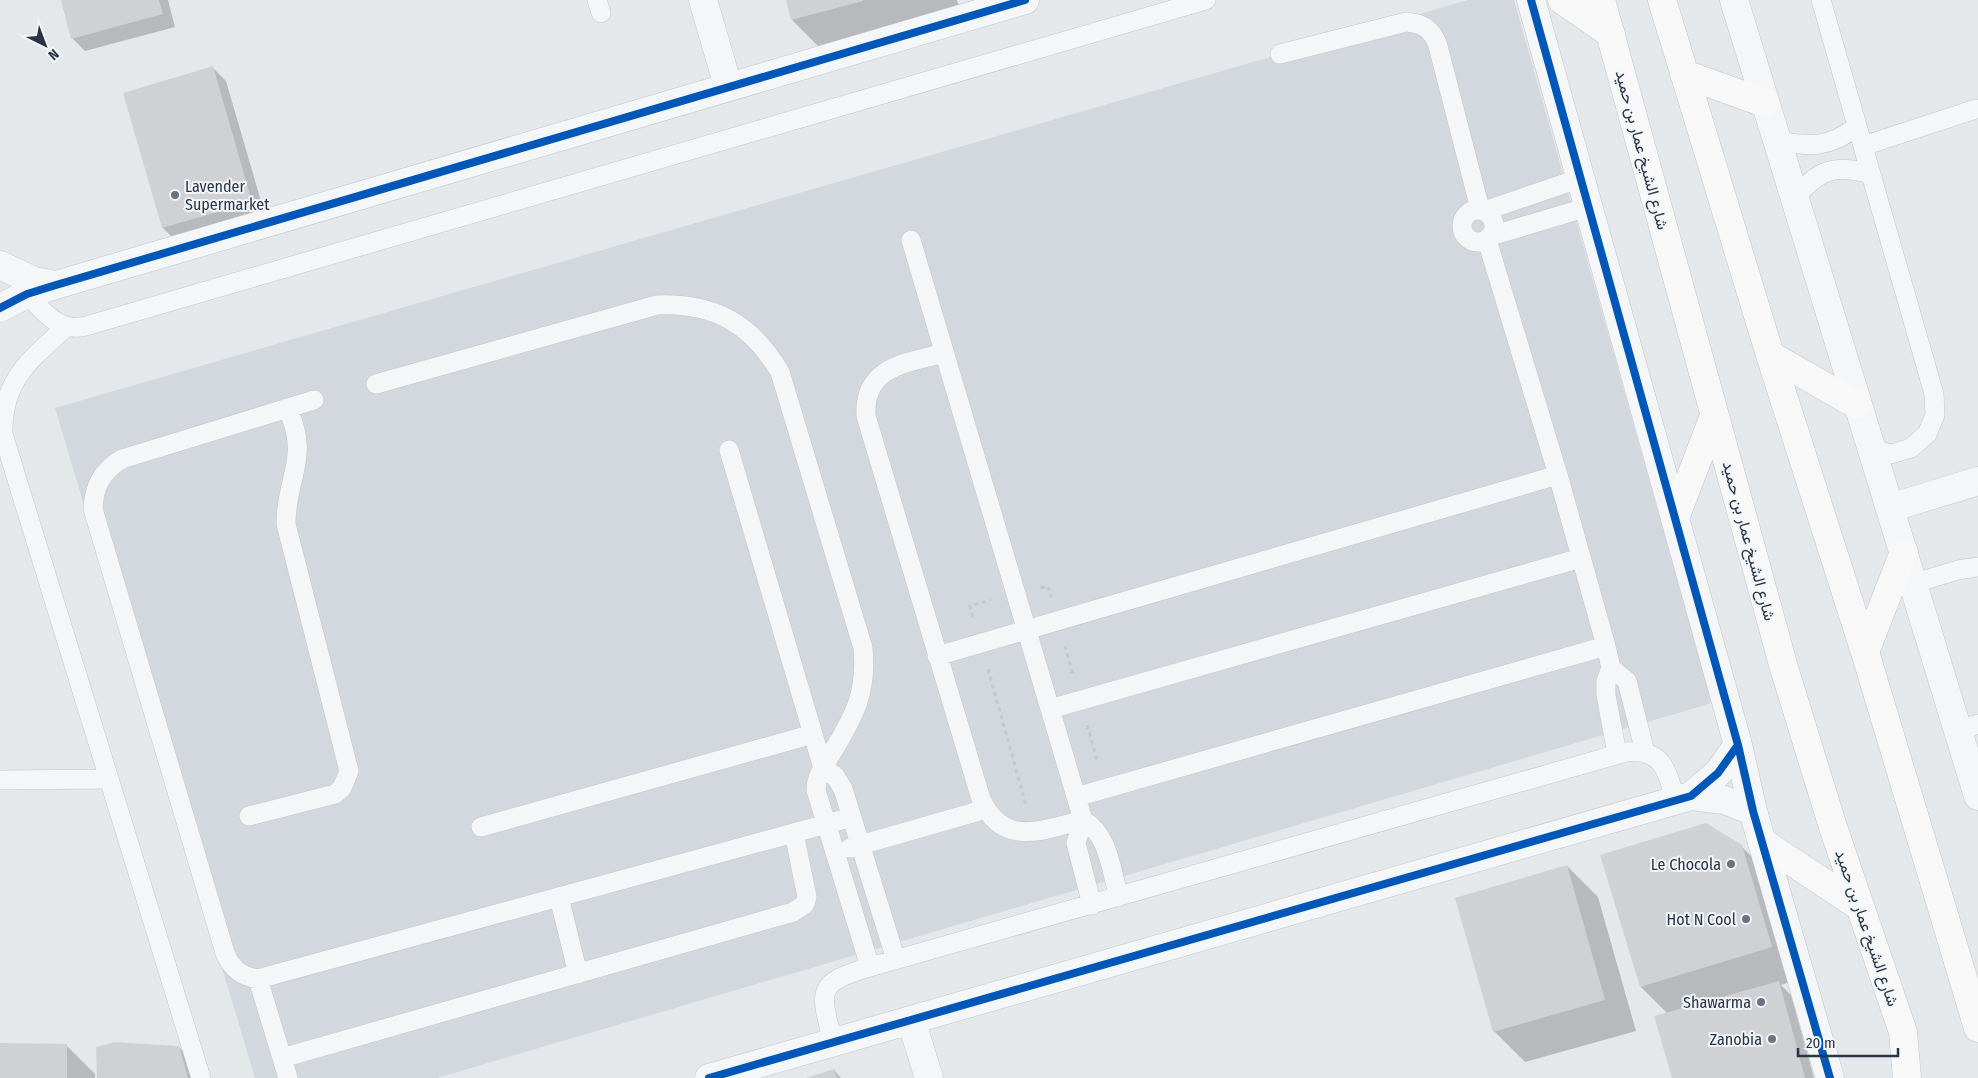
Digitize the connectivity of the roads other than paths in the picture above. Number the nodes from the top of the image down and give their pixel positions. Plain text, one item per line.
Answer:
1 (703, 0) edge
2 (1025, 0) edge
3 (1206, 0) edge
4 (1531, 0) edge
5 (1562, 0) edge
6 (1601, 0) edge
7 (1662, 0) edge
8 (1734, 0) edge
9 (1821, 0) edge
10 (1611, 34) junction
11 (1280, 54) dead end
12 (1684, 74) junction
13 (728, 86) junction
14 (1765, 104) junction
15 (1977, 107) edge
16 (1857, 126) junction
17 (1777, 141) junction
18 (1863, 146) junction
19 (1871, 174) junction
20 (1581, 178) junction
21 (1794, 198) junction
22 (1588, 206) junction
23 (1482, 210) junction
24 (1489, 238) junction
25 (911, 240) dead end
26 (0, 265) edge
27 (56, 285) junction
28 (27, 294) junction
29 (0, 308) edge
30 (66, 327) junction
31 (944, 353) junction
32 (1770, 355) junction
33 (376, 384) dead end
34 (314, 400) dead end
35 (1857, 406) junction
36 (287, 408) junction
37 (1714, 416) junction
38 (1871, 448) junction
39 (729, 450) dead end
40 (1558, 475) junction
41 (1978, 481) edge
42 (1890, 508) junction
43 (1675, 518) junction
44 (1904, 552) junction
45 (1581, 558) junction
46 (1978, 566) edge
47 (1915, 584) junction
48 (1027, 629) junction
49 (1606, 646) junction
50 (1865, 652) junction
51 (937, 656) junction
52 (1611, 668) junction
53 (1050, 709) junction
54 (1968, 727) edge
55 (813, 734) junction
56 (1738, 745) junction
57 (1645, 752) junction
58 (1618, 754) junction
59 (823, 768) junction
60 (0, 780) edge
61 (108, 780) junction
62 (1076, 796) junction
63 (1978, 796) edge
64 (1683, 798) junction
65 (986, 809) junction
66 (1753, 811) junction
67 (249, 816) dead end
68 (852, 817) junction
69 (1083, 820) junction
70 (825, 824) junction
71 (481, 827) dead end
72 (794, 833) junction
73 (1762, 842) junction
74 (861, 844) junction
75 (834, 852) junction
76 (559, 897) junction
77 (1119, 897) junction
78 (1092, 905) junction
79 (1859, 906) junction
80 (896, 960) junction
81 (870, 967) junction
82 (578, 974) junction
83 (258, 979) junction
84 (911, 1020) junction
85 (1978, 1028) edge
86 (1903, 1032) junction
87 (834, 1042) junction
88 (282, 1058) junction
89 (200, 1078) edge
90 (288, 1078) edge
91 (709, 1078) edge
92 (929, 1078) edge
93 (1830, 1078) edge
94 (1907, 1078) edge
95 (1924, 1078) edge

1 - 13 street
2 - 13 street
3 - 30 lane
4 - 20 street
5 - 10 main road
6 - 10 main road, شارع الشيخ عمار بن حميد
7 - 12 main road
8 - 14 street
9 - 16 lane
10 - 37 main road, شارع الشيخ عمار بن حميد
11 - 23 lane
12 - 14 main road
12 - 32 main road
13 - 27 street
14 - 17 street
15 - 18 lane
16 - 17 lane
16 - 18 lane
17 - 21 street
18 - 19 lane
19 - 21 lane
19 - 38 lane
20 - 22 street
20 - 23 lane
21 - 35 street
22 - 24 lane
22 - 43 street
23 - 24 lane
23 - 24 lane
24 - 40 lane
25 - 31 lane
26 - 27 street
27 - 28 street
28 - 29 street
28 - 30 lane
30 - 61 lane
31 - 48 lane
31 - 51 lane
32 - 35 main road
32 - 50 main road
33 - 59 lane
34 - 36 lane
35 - 38 street
36 - 67 lane
36 - 83 lane
37 - 43 main road
37 - 79 main road, شارع الشيخ عمار بن حميد
38 - 42 street
39 - 55 lane
40 - 45 lane
40 - 48 lane
41 - 42 street
42 - 44 street
43 - 56 street
44 - 47 street
44 - 50 main road
45 - 49 lane
45 - 53 lane
46 - 47 lane
47 - 54 street
48 - 51 lane
48 - 53 lane
49 - 52 lane
49 - 62 lane
50 - 85 main road
51 - 65 lane
52 - 57 lane
52 - 58 lane
53 - 62 lane
54 - 63 street
55 - 59 lane
55 - 71 lane
56 - 64 street
56 - 66 street
57 - 58 lane
57 - 64 lane
58 - 77 lane
59 - 68 lane
59 - 70 lane
60 - 61 lane
61 - 89 lane
62 - 69 lane
64 - 66 street
64 - 84 street
65 - 69 lane
65 - 74 lane
66 - 73 street
68 - 70 lane
68 - 74 lane
69 - 77 lane
69 - 78 lane
70 - 72 lane
70 - 75 lane
72 - 76 lane
72 - 82 lane
73 - 79 main road
73 - 93 street
74 - 75 lane
74 - 80 lane
75 - 81 lane
76 - 82 lane
76 - 83 lane
77 - 78 lane
78 - 80 lane
79 - 86 main road, شارع الشيخ عمار بن حميد
80 - 81 lane
81 - 87 lane
82 - 88 lane
83 - 88 lane
84 - 87 street
84 - 92 street
86 - 94 main road, شارع الشيخ عمار بن حميد
86 - 95 main road
87 - 91 street
88 - 90 lane

